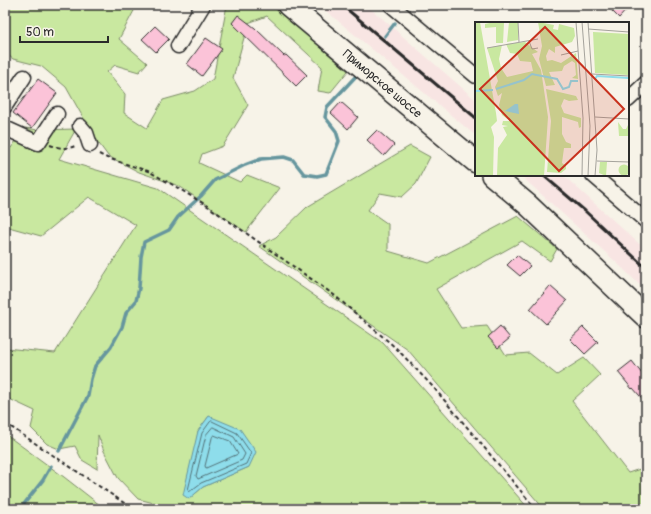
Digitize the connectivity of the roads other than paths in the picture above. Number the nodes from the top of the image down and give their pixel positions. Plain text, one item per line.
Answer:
1 (203, 5) edge
2 (288, 5) edge
3 (308, 5) edge
4 (391, 5) edge
5 (178, 46) dead end
6 (475, 75) edge
7 (24, 77) dead end
8 (646, 83) edge
9 (629, 99) edge
10 (5, 106) edge
11 (56, 114) dead end
12 (80, 126) dead end
13 (5, 128) edge
14 (90, 145) road end
15 (475, 145) edge
16 (475, 161) edge
17 (493, 176) edge
18 (511, 176) edge
19 (594, 176) edge
20 (646, 221) edge
21 (646, 300) edge
22 (646, 317) edge

1 - 5 street
2 - 16 highway, Приморское шоссе
3 - 15 highway, Приморское шоссе
4 - 6 street
7 - 10 street
8 - 9 street
11 - 13 street
12 - 14 street
17 - 22 highway
18 - 21 highway
19 - 20 street

